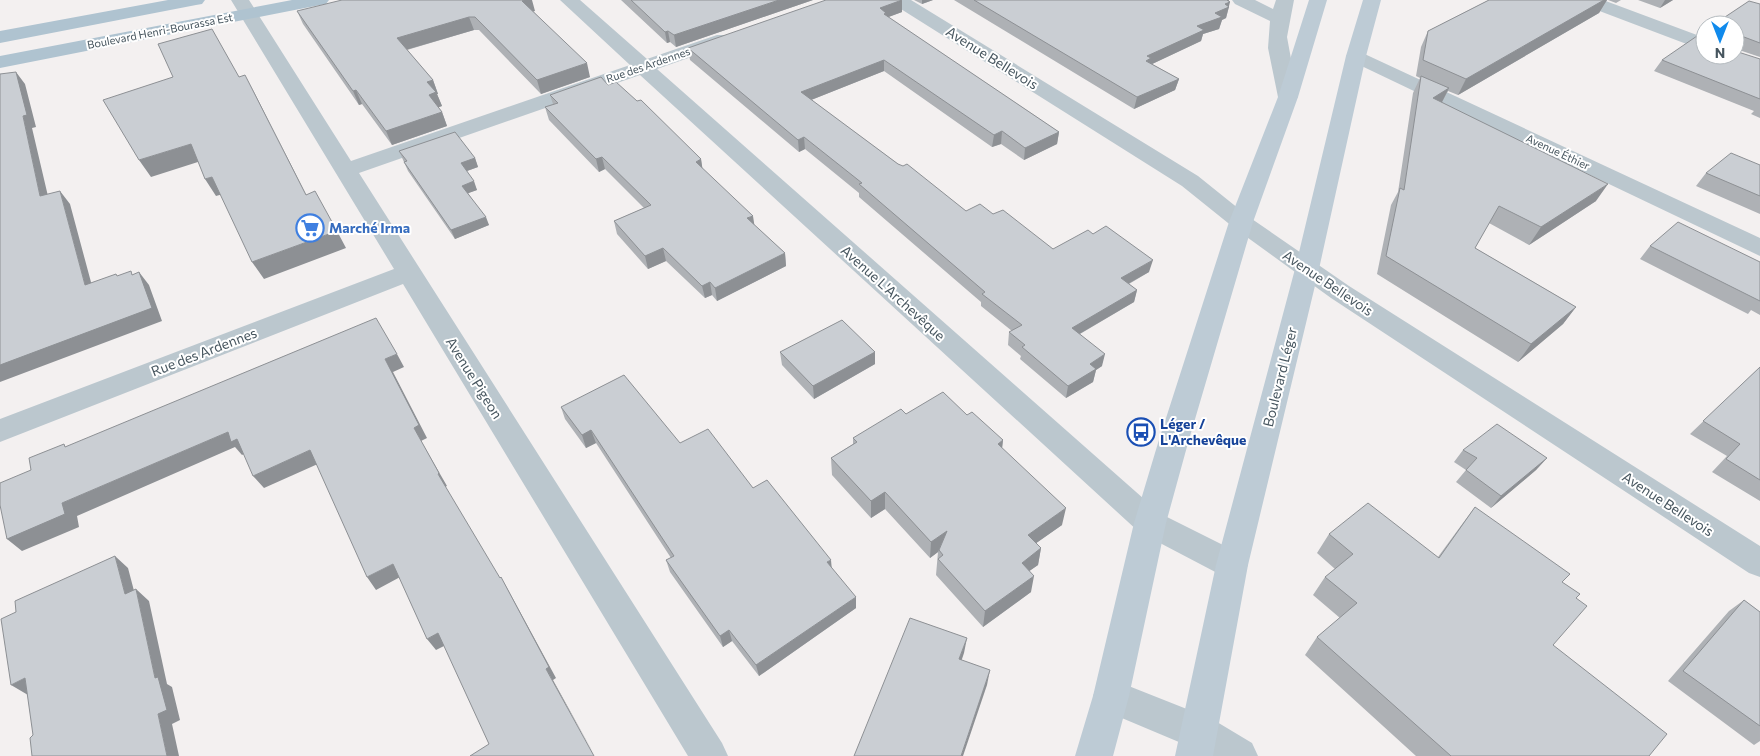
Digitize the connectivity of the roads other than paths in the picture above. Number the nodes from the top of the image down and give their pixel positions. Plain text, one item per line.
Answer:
1 (196, 0) edge
2 (320, 0) edge
3 (569, 0) edge
4 (900, 0) edge
5 (1241, 0) edge
6 (1318, 0) edge
7 (1372, 0) edge
8 (1587, 0) edge
9 (244, 7) edge
10 (1281, 9) edge
11 (743, 32) edge
12 (0, 37) edge
13 (1695, 41) edge
14 (1356, 56) junction
15 (0, 62) edge
16 (642, 68) junction
17 (1288, 97) junction
18 (347, 170) junction
19 (1241, 222) junction
20 (1760, 248) edge
21 (1306, 269) junction
22 (408, 273) junction
23 (0, 431) edge
24 (1150, 523) junction
25 (1760, 563) edge
26 (1232, 565) junction
27 (1112, 696) junction
28 (1197, 744) edge
29 (709, 756) edge
30 (1094, 756) edge
31 (1239, 756) edge

1 - 12 main road, Boulevard Henri-Bourassa Est
2 - 9 main road, Boulevard Henri-Bourassa Est
3 - 16 street, Avenue L'Archevêque
4 - 19 street, Avenue Bellevois
5 - 10 street
6 - 17 main road
7 - 14 main road, Boulevard Léger
8 - 13 street
9 - 15 main road, Boulevard Henri-Bourassa Est
9 - 18 street, Avenue Pigeon
10 - 17 street
11 - 16 street, Rue des Ardennes
14 - 20 street, Avenue Éthier
14 - 21 main road, Boulevard Léger
16 - 18 street, Rue des Ardennes
16 - 24 street, Avenue L'Archevêque
17 - 19 main road
18 - 22 street, Avenue Pigeon
19 - 21 street, Avenue Bellevois
19 - 24 main road
21 - 25 street, Avenue Bellevois
21 - 26 main road, Boulevard Léger
22 - 23 street, Rue des Ardennes
22 - 29 street, Avenue Pigeon
24 - 26 street, Avenue L'Archevêque
24 - 27 main road
26 - 28 main road, Boulevard Léger
27 - 28 street
27 - 30 main road
28 - 31 street

